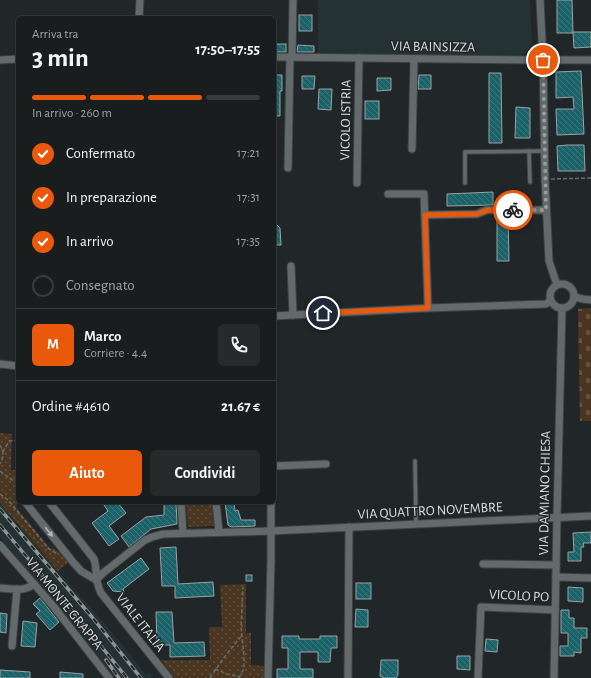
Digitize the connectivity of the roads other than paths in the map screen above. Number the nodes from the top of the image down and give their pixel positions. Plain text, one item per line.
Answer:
1 (140, 0) edge
2 (293, 0) edge
3 (540, 0) edge
4 (139, 16) edge
5 (276, 57) edge
6 (291, 57) junction
7 (359, 58) junction
8 (414, 59) junction
9 (0, 60) edge
10 (16, 60) edge
11 (543, 60) junction
12 (591, 60) edge
13 (591, 65) edge
14 (412, 149) dead end
15 (529, 151) junction
16 (545, 151) junction
17 (288, 168) dead end
18 (357, 182) dead end
19 (465, 182) dead end
20 (530, 182) dead end
21 (388, 194) dead end
22 (546, 210) junction
23 (425, 215) junction
24 (292, 266) dead end
25 (557, 285) junction
26 (574, 297) junction
27 (591, 300) edge
28 (550, 301) junction
29 (428, 308) junction
30 (562, 309) junction
31 (292, 315) junction
32 (276, 316) edge
33 (0, 364) edge
34 (16, 366) edge
35 (415, 461) dead end
36 (326, 464) dead end
37 (276, 466) edge
38 (27, 504) edge
39 (51, 504) edge
40 (181, 504) edge
41 (216, 504) edge
42 (270, 504) edge
43 (591, 516) edge
44 (557, 517) junction
45 (416, 524) junction
46 (349, 527) junction
47 (270, 531) junction
48 (219, 532) junction
49 (183, 533) junction
50 (0, 545) edge
51 (483, 564) dead end
52 (556, 565) junction
53 (556, 577) junction
54 (591, 578) edge
55 (96, 580) junction
56 (34, 584) junction
57 (0, 588) edge
58 (17, 589) junction
59 (555, 610) junction
60 (12, 646) dead end
61 (109, 678) edge
62 (169, 678) edge
63 (268, 678) edge
64 (348, 678) edge
65 (478, 678) edge
66 (554, 678) edge

1 - 4 street
2 - 6 street
3 - 11 street
5 - 6 street, VIA BAINSIZZA
6 - 7 street, VIA BAINSIZZA
6 - 17 street
7 - 8 street, VIA BAINSIZZA
7 - 18 street, VICOLO ISTRIA
8 - 11 street, VIA BAINSIZZA
8 - 14 street
9 - 10 street
11 - 12 street, VIA BAINSIZZA
11 - 16 street
12 - 13 street
15 - 16 lane
15 - 19 lane
15 - 20 lane
16 - 22 street
21 - 23 street
22 - 23 street
22 - 25 street
23 - 29 street
24 - 31 street
25 - 26 street
25 - 28 street
26 - 27 street
26 - 30 street
28 - 29 street
28 - 30 street
29 - 31 street
30 - 44 street, VIA DAMIANO CHIESA
31 - 32 street
33 - 34 street
35 - 45 lane
36 - 37 street
38 -> 55 street
39 - 55 street
40 - 49 street
41 - 48 street
42 - 47 street
43 - 44 street, VIA QUATTRO NOVEMBRE
44 - 45 street, VIA QUATTRO NOVEMBRE
44 - 52 street, VIA DAMIANO CHIESA
45 - 46 street, VIA QUATTRO NOVEMBRE
46 - 47 street, VIA QUATTRO NOVEMBRE
46 - 64 street
47 - 48 street, VIA QUATTRO NOVEMBRE
47 - 63 street
48 - 49 street, VIA QUATTRO NOVEMBRE
49 - 55 street, VIA QUATTRO NOVEMBRE
50 - 56 street, VIA MONTE GRAPPA
51 - 52 street
52 - 53 street, VIA DAMIANO CHIESA
53 - 54 street
53 - 59 street, VIA DAMIANO CHIESA
55 - 62 street, VIALE ITALIA
56 - 58 street
56 - 61 street, VIA MONTE GRAPPA
57 - 58 street
58 - 60 street
59 - 65 street, VICOLO PO
59 - 66 street, VIA DAMIANO CHIESA

